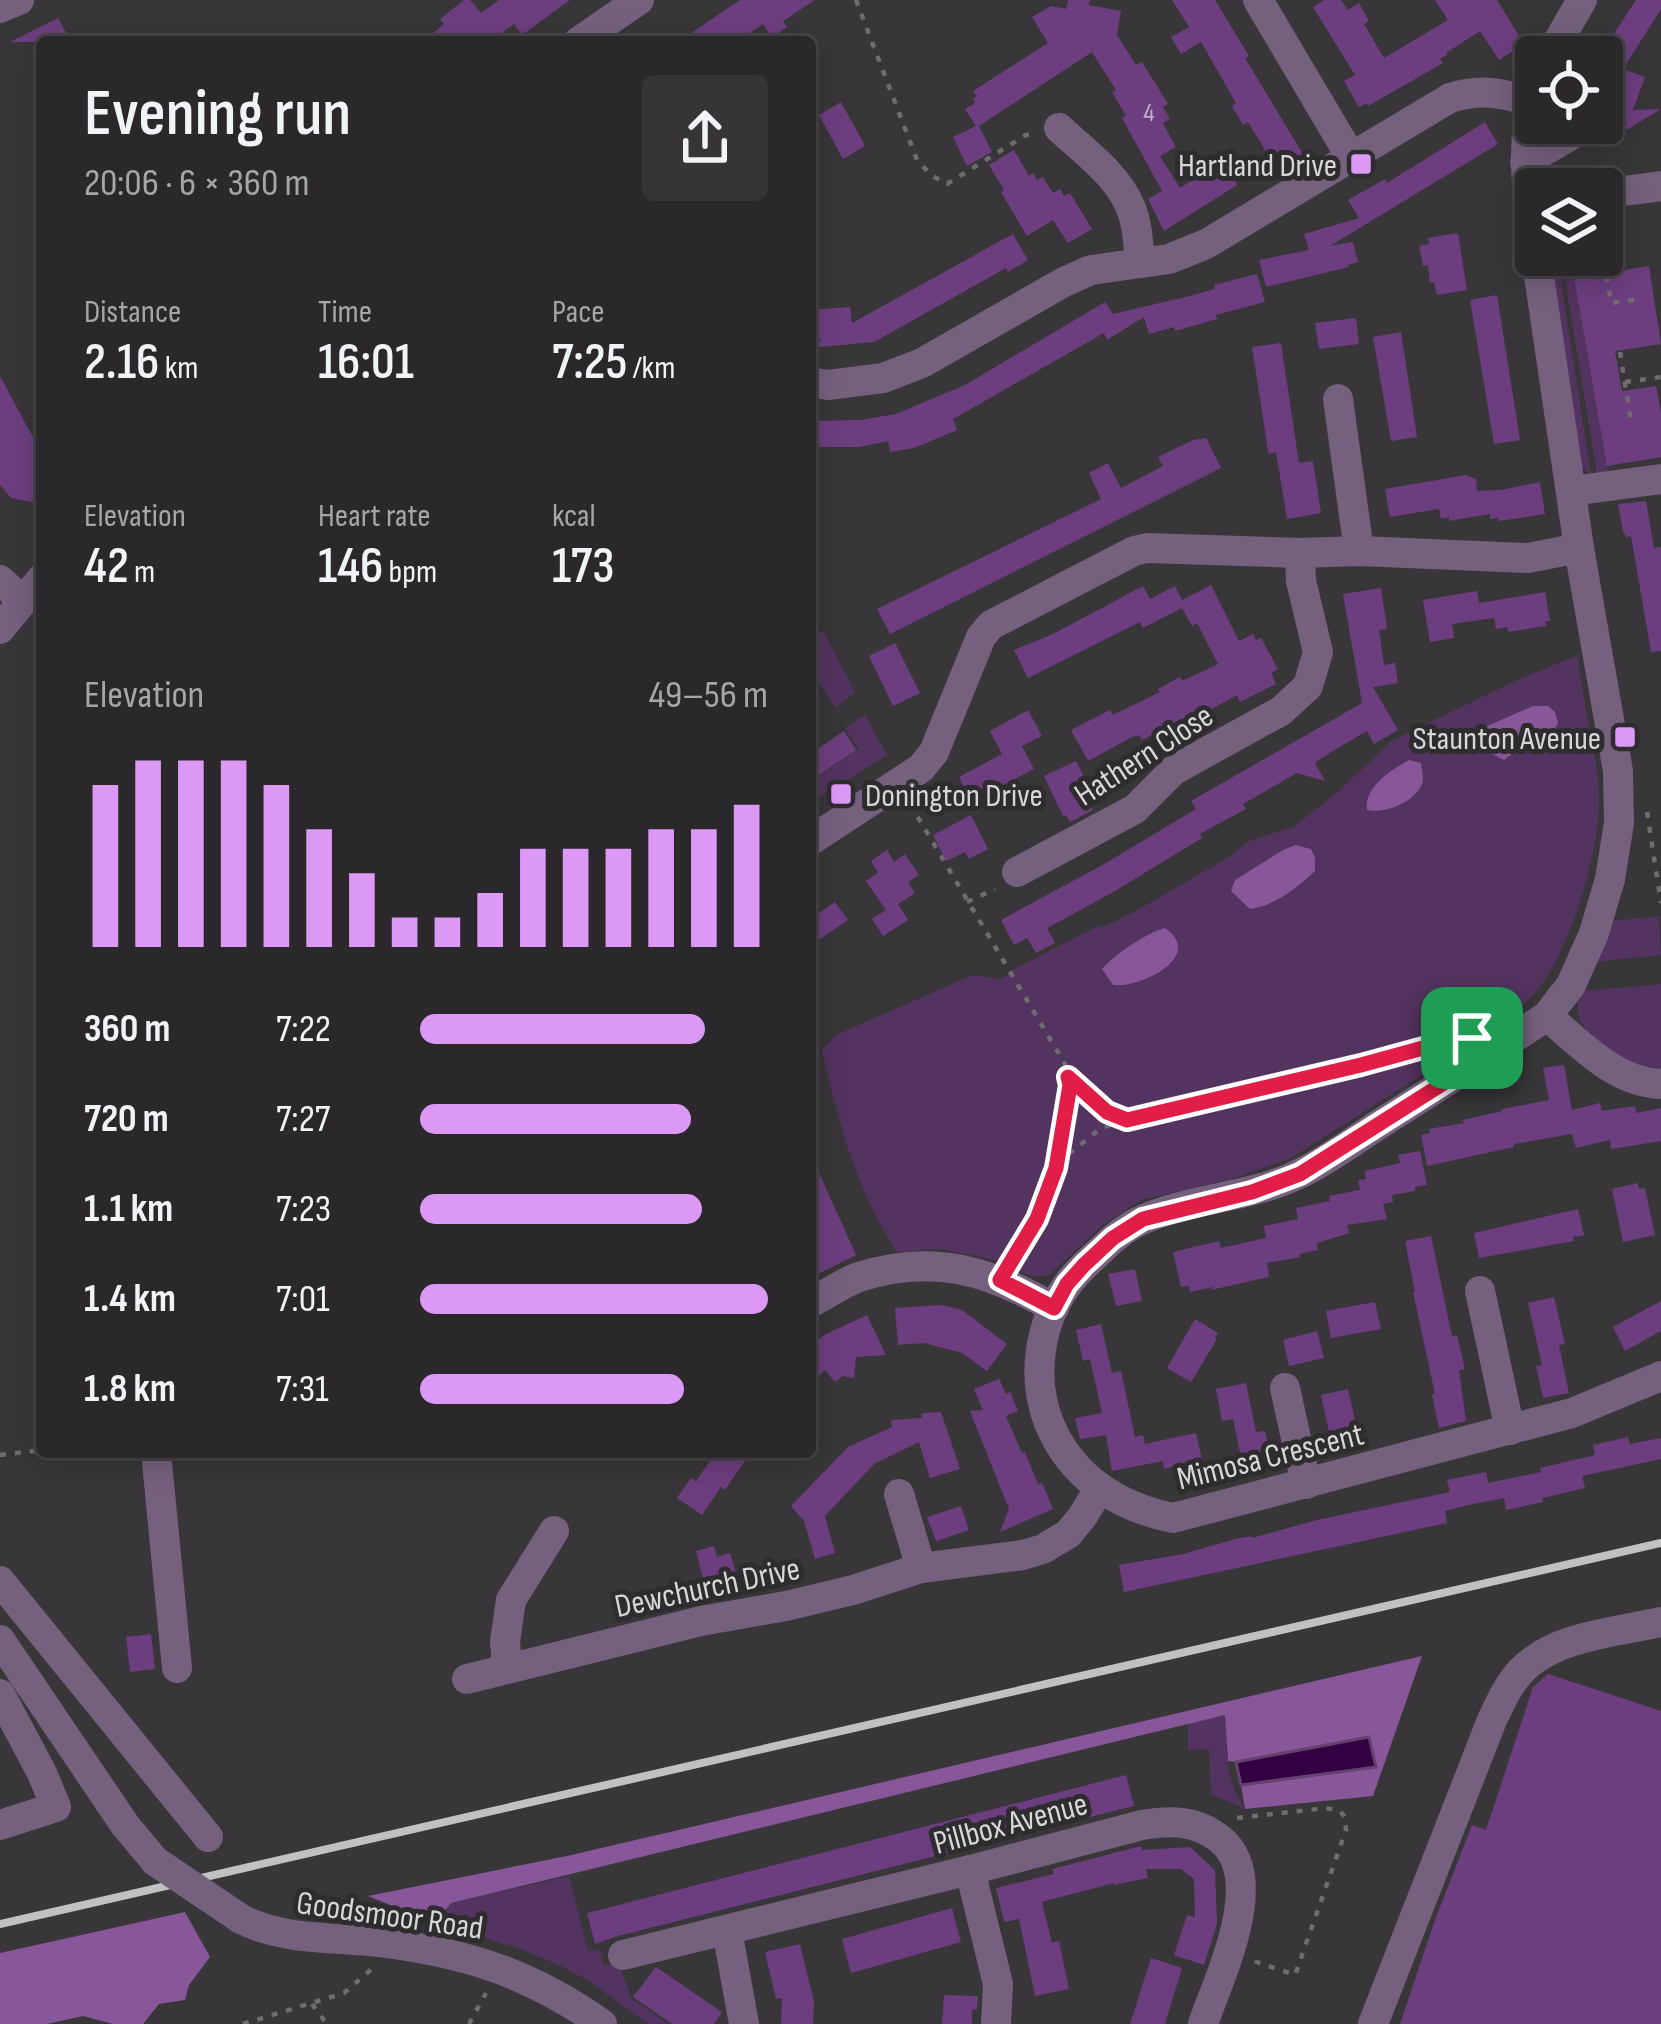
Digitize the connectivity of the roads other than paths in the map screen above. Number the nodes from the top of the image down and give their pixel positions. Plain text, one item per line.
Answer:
1 (19, 0) edge
2 (639, 0) edge
3 (1258, 0) edge
4 (1568, 5) edge
5 (0, 8) edge
6 (587, 36) edge
7 (1557, 36) edge
8 (1515, 94) edge
9 (1060, 128) road end
10 (1526, 144) edge
11 (1556, 144) edge
12 (1352, 157) junction
13 (1525, 163) junction
14 (1526, 168) edge
15 (1661, 186) edge
16 (1623, 191) edge
17 (1141, 263) junction
18 (1539, 276) edge
19 (816, 383) edge
20 (1338, 399) dead end
21 (1661, 479) edge
22 (1571, 491) junction
23 (1579, 548) junction
24 (1359, 551) junction
25 (1300, 553) junction
26 (22, 586) edge
27 (0, 629) edge
28 (816, 837) edge
29 (1017, 872) dead end
30 (1547, 1016) junction
31 (1661, 1084) edge
32 (1480, 1291) dead end
33 (816, 1301) edge
34 (1054, 1308) junction
35 (1661, 1376) edge
36 (1285, 1388) dead end
37 (1510, 1430) junction
38 (157, 1458) edge
39 (1306, 1484) junction
40 (1100, 1488) junction
41 (899, 1494) dead end
42 (554, 1531) dead end
43 (921, 1568) junction
44 (0, 1581) edge
45 (1661, 1622) edge
46 (0, 1640) edge
47 (507, 1667) junction
48 (177, 1668) dead end
49 (467, 1678) dead end
50 (0, 1694) edge
51 (0, 1826) edge
52 (208, 1838) dead end
53 (970, 1870) junction
54 (727, 1930) junction
55 (623, 1955) dead end
56 (602, 2024) edge
57 (744, 2024) edge
58 (996, 2024) edge
59 (1203, 2024) edge
60 (1373, 2024) edge

1 - 5 street
2 - 6 street
3 - 12 street
4 - 7 street
8 - 12 street
9 - 17 street
10 - 13 street
11 - 13 street
12 - 17 street
13 - 14 street
15 - 16 street
17 - 19 street
18 - 22 street
20 - 24 street
21 - 22 street
22 - 23 street
23 - 24 street
23 - 30 street
24 - 25 street
25 - 28 street
25 - 29 street, Hathern Close
26 - 27 street
30 - 31 street
30 - 34 street, Mimosa Crescent
32 - 37 street
33 - 34 street
34 - 40 street, Mimosa Crescent
35 - 37 street, Mimosa Crescent
36 - 39 street
37 - 39 street, Mimosa Crescent
38 - 48 street
39 - 40 street, Mimosa Crescent
40 - 43 street, Dewchurch Drive
41 - 43 street
42 - 47 street
43 - 47 street, Dewchurch Drive
44 - 52 street
45 - 60 street
46 - 56 street, Goodsmoor Road, bridge
47 - 49 street, Dewchurch Drive
50 - 51 street
53 - 54 street, Pillbox Avenue
53 - 58 street
53 - 59 street, Pillbox Avenue
54 - 55 street, Pillbox Avenue
54 - 57 street

